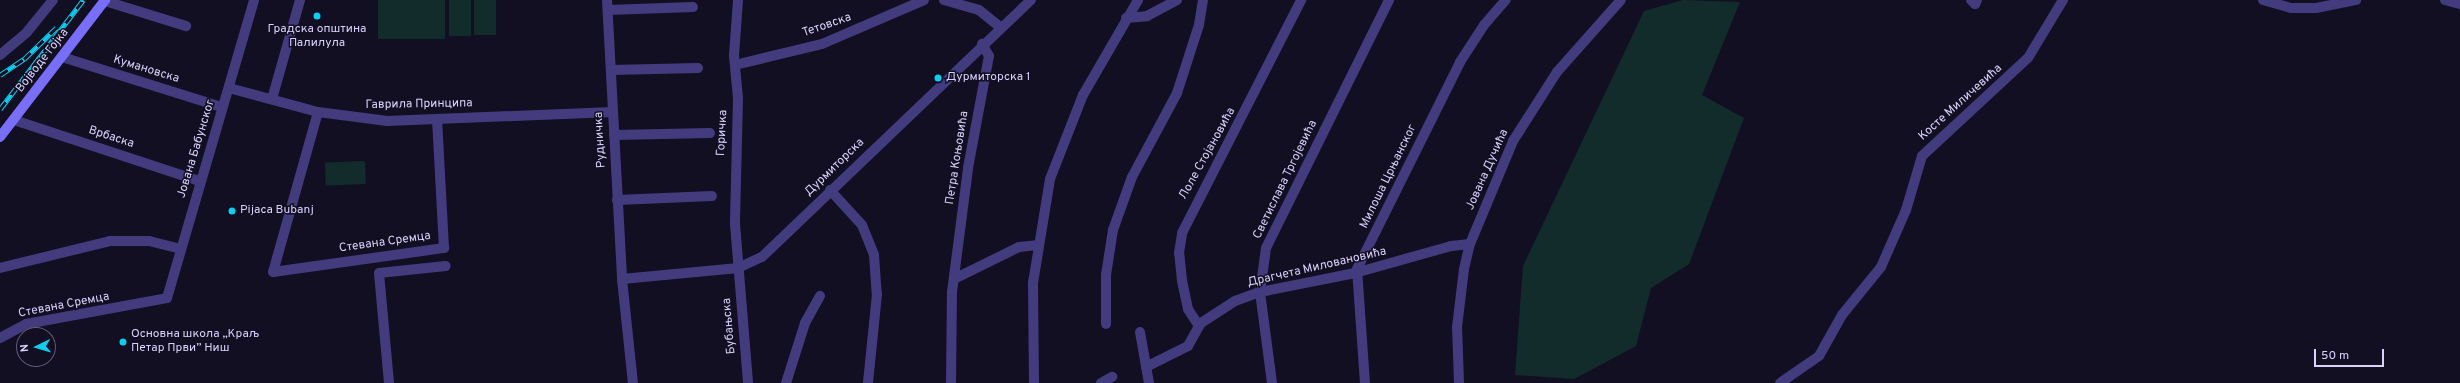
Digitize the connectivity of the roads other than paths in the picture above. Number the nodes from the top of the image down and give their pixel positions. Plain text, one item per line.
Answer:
1 (53, 0) edge
2 (105, 0) edge
3 (254, 0) edge
4 (300, 0) edge
5 (738, 0) edge
6 (924, 0) edge
7 (944, 0) edge
8 (1031, 0) edge
9 (1138, 0) edge
10 (1177, 0) edge
11 (1203, 0) edge
12 (1301, 0) edge
13 (1389, 0) edge
14 (1506, 0) edge
15 (1621, 0) edge
16 (1971, 0) edge
17 (1977, 0) edge
18 (2063, 0) edge
19 (2263, 0) edge
20 (2356, 0) edge
21 (2445, 0) edge
22 (2460, 4) edge
23 (607, 5) edge
24 (693, 7) dead end
25 (1126, 18) junction
26 (186, 26) dead end
27 (1000, 26) junction
28 (982, 44) junction
29 (0, 55) edge
30 (62, 57) junction
31 (735, 65) junction
32 (698, 68) dead end
33 (611, 70) junction
34 (229, 88) junction
35 (272, 99) junction
36 (222, 107) junction
37 (318, 112) junction
38 (613, 112) junction
39 (437, 119) junction
40 (14, 120) junction
41 (710, 133) dead end
42 (614, 135) junction
43 (0, 138) edge
44 (200, 181) junction
45 (830, 190) junction
46 (712, 196) dead end
47 (618, 200) junction
48 (1470, 244) junction
49 (1037, 245) junction
50 (181, 249) junction
51 (446, 266) dead end
52 (0, 268) edge
53 (738, 268) junction
54 (1355, 273) junction
55 (622, 279) junction
56 (954, 279) junction
57 (1260, 292) junction
58 (820, 296) dead end
59 (160, 302) joint
60 (1106, 324) dead end
61 (1199, 326) junction
62 (1140, 332) dead end
63 (0, 338) edge
64 (1146, 367) junction
65 (1112, 377) dead end
66 (389, 383) edge
67 (633, 383) edge
68 (748, 383) edge
69 (786, 383) edge
70 (868, 383) edge
71 (951, 383) edge
72 (1034, 383) edge
73 (1101, 383) edge
74 (1149, 383) edge
75 (1272, 383) edge
76 (1365, 383) edge
77 (1459, 383) edge
78 (1780, 383) edge

1 - 29 street
2 - 26 street
2 - 30 street, Војводе Гојка
3 - 34 street, Јована Бабунског
4 - 35 street
5 - 31 street, Горичка
6 - 31 street, Тетовска
7 - 27 street
8 - 27 street, Дурмиторска
9 - 25 street
10 - 25 street
11 - 60 street
12 - 61 street, Лоле Стојановића
13 - 57 street, Светислава Тргојевића
14 - 54 street, Милоша Црњанског
15 - 48 street, Јована Дучића
16 - 17 street
18 - 78 street, Косте Миличевића
19 - 20 street
21 - 22 street
23 - 24 street
23 - 33 street, Рудничка
25 - 49 street
27 - 28 street, Дурмиторска
28 - 45 street, Дурмиторска
28 - 56 street, Петра Коњовића
30 - 36 street, Кумановска
30 - 40 street, Војводе Гојка
31 - 53 street, Горичка
32 - 33 street
33 - 38 street, Рудничка
34 - 35 street, Гаврила Принципа
34 - 36 street, Јована Бабунског
35 - 37 street, Гаврила Принципа
36 - 44 street, Јована Бабунског
37 - 39 street, Гаврила Принципа
37 - 39 street, Стевана Сремца
38 - 39 street, Гаврила Принципа
38 - 42 street, Рудничка
40 - 43 street, Војводе Гојка
40 - 44 street, Врбаска
41 - 42 street
42 - 47 street, Рудничка
44 - 50 street, Јована Бабунског
45 - 53 street, Дурмиторска
45 - 70 street
46 - 47 street
47 - 55 street, Рудничка
48 - 54 street, Драгчета Миловановића
48 - 77 street, Јована Дучића
49 - 56 street
49 - 72 street
50 - 52 street
50 - 59 street, Јована Бабунског
51 - 66 street
53 - 55 street, Дурмиторска
53 - 68 street, Бубањска
54 - 57 street, Драгчета Миловановића
54 - 76 street
55 - 67 street, Рудничка
56 - 71 street, Петра Коњовића
57 - 61 street, Драгчета Миловановића
57 - 75 street, Светислава Тргојевића
58 - 69 street
59 - 63 street, Стевана Сремца
61 - 64 street, Драгчета Миловановића
62 - 64 street
64 - 74 street
65 - 73 street

